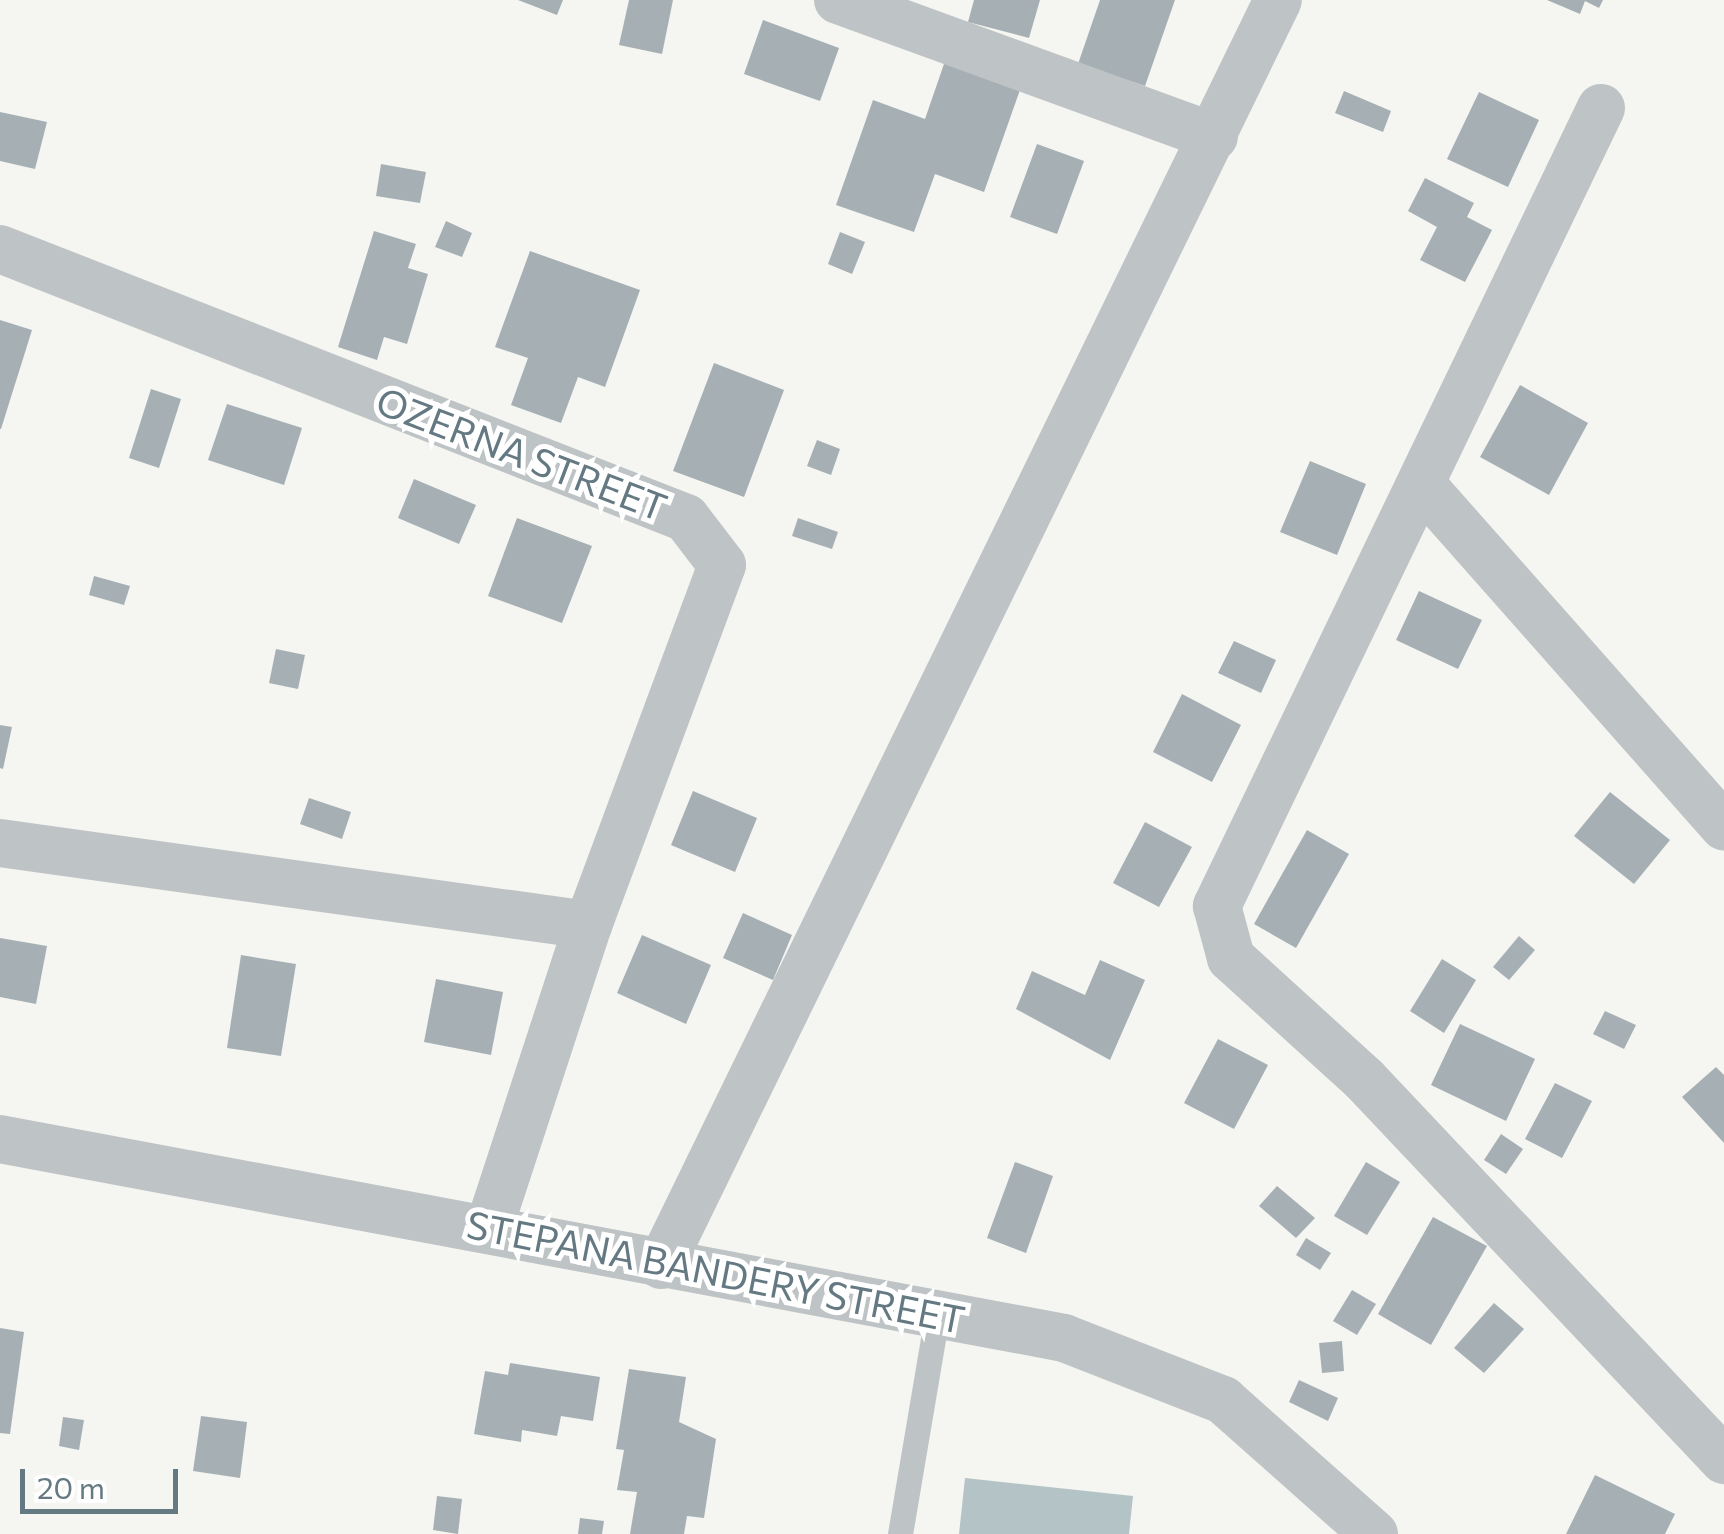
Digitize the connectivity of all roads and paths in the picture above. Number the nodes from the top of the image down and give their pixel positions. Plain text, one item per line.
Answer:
1 (838, 0) edge
2 (1278, 0) edge
3 (1601, 108) dead end
4 (1214, 137) junction
5 (0, 249) edge
6 (1422, 485) junction
7 (1724, 826) edge
8 (0, 843) edge
9 (588, 925) junction
10 (0, 1139) edge
11 (490, 1227) junction
12 (661, 1264) junction
13 (937, 1315) junction
14 (1724, 1460) edge
15 (900, 1534) edge
16 (1374, 1534) edge

1 - 4 street
2 - 4 street
3 - 6 street
4 - 12 street
5 - 9 street, OZERNA STREET
6 - 7 street
6 - 14 street
8 - 9 street
9 - 11 street, OZERNA STREET
10 - 11 street, STEPANA BANDERY STREET
11 - 12 street, STEPANA BANDERY STREET
12 - 13 street, STEPANA BANDERY STREET
13 - 15 lane
13 - 16 street, STEPANA BANDERY STREET

